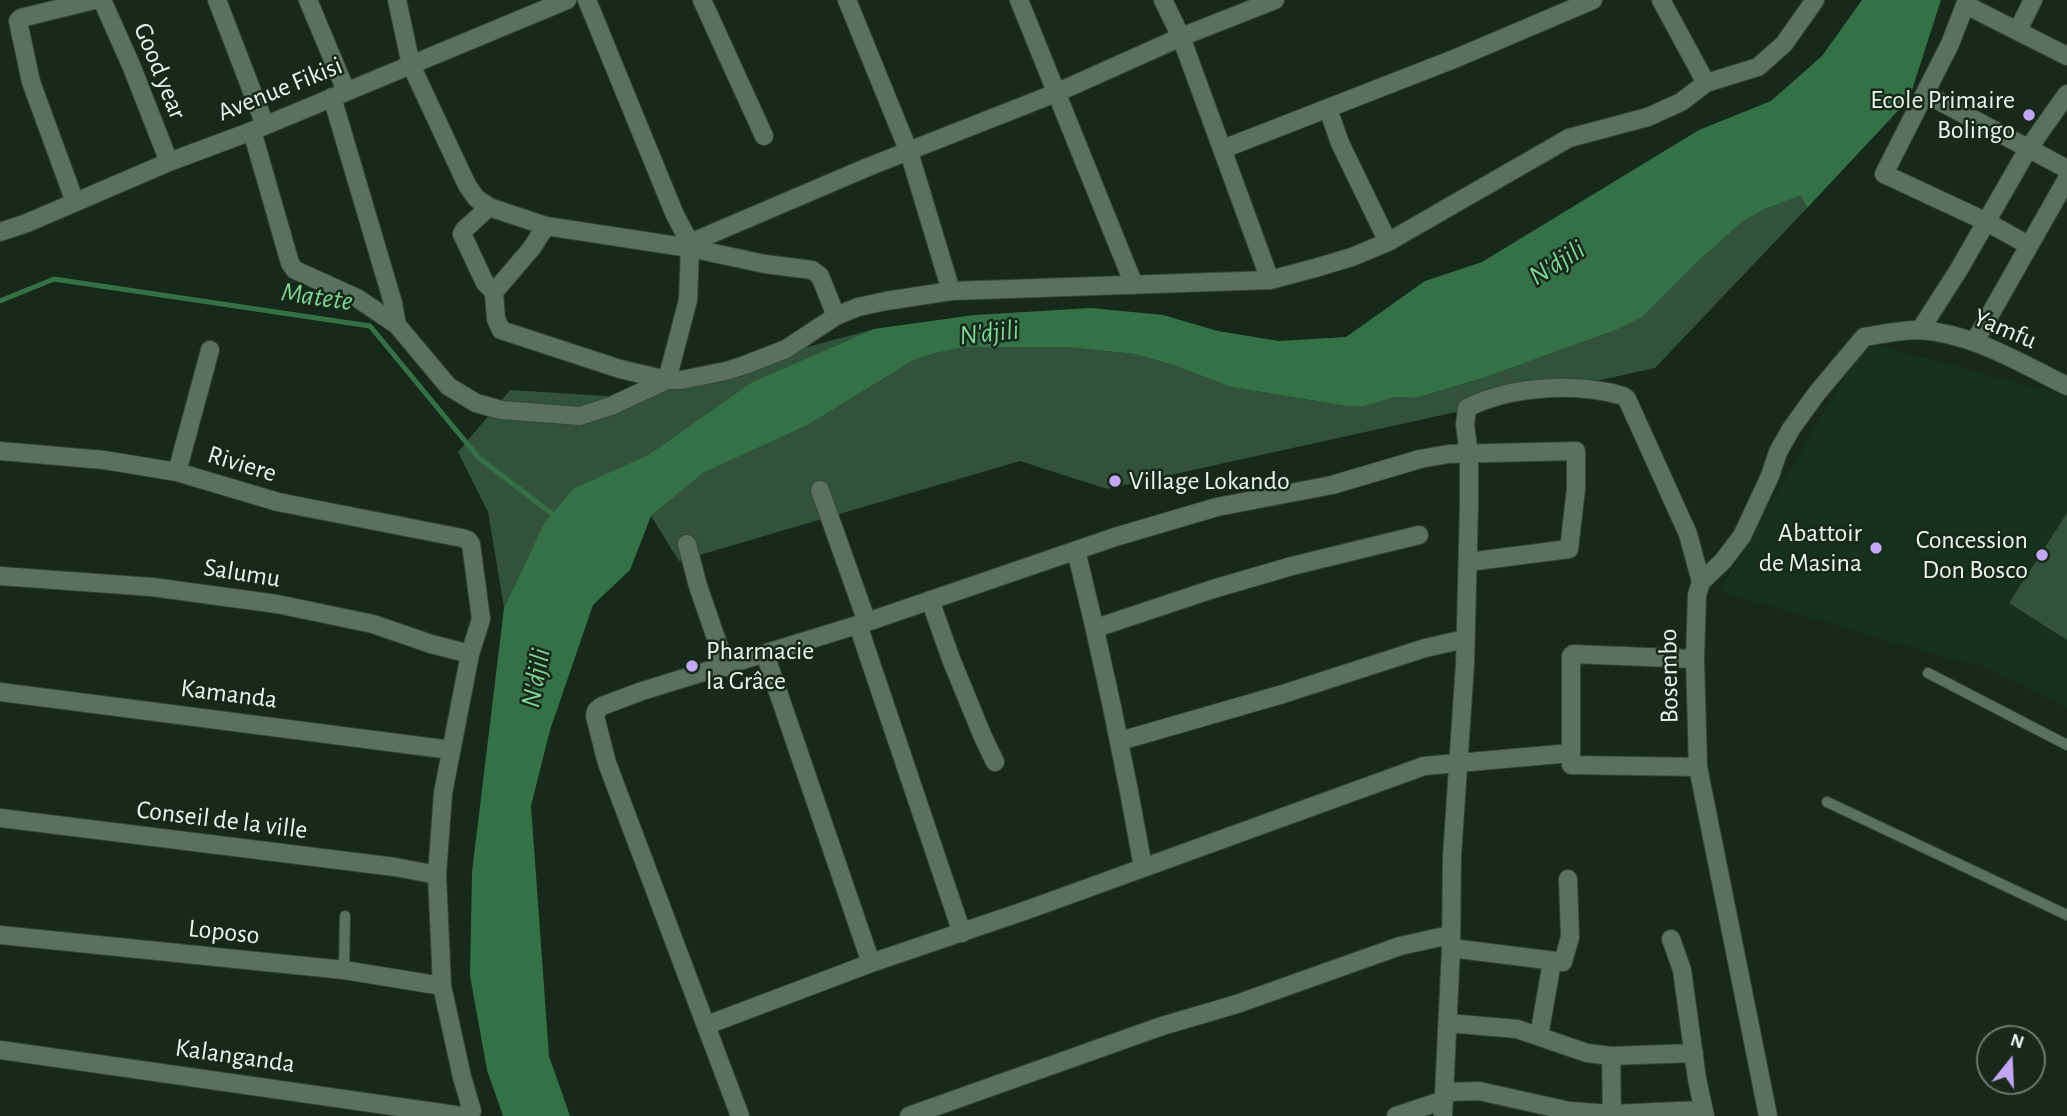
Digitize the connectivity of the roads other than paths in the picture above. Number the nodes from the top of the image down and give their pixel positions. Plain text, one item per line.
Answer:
1 (94, 0) edge
2 (102, 0) edge
3 (216, 0) edge
4 (308, 0) edge
5 (397, 0) edge
6 (567, 0) edge
7 (587, 0) edge
8 (702, 0) edge
9 (847, 0) edge
10 (1019, 0) edge
11 (1163, 0) edge
12 (1275, 0) edge
13 (1593, 0) edge
14 (1661, 0) edge
15 (1815, 0) edge
16 (2033, 0) edge
17 (1967, 2) edge
18 (2018, 30) junction
19 (1181, 37) junction
20 (2067, 56) edge
21 (411, 65) junction
22 (1706, 83) junction
23 (1056, 93) junction
24 (1926, 93) junction
25 (339, 94) junction
26 (2067, 94) edge
27 (1328, 109) junction
28 (258, 128) junction
29 (764, 136) dead end
30 (1223, 149) junction
31 (2028, 149) junction
32 (909, 152) junction
33 (169, 162) junction
34 (2067, 169) edge
35 (2067, 179) edge
36 (75, 202) junction
37 (489, 207) junction
38 (1987, 222) junction
39 (546, 226) junction
40 (0, 232) edge
41 (1388, 242) junction
42 (690, 245) junction
43 (2028, 245) junction
44 (1270, 280) junction
45 (1134, 285) junction
46 (951, 290) junction
47 (494, 292) junction
48 (836, 316) junction
49 (397, 325) junction
50 (1920, 330) junction
51 (1975, 341) junction
52 (210, 351) dead end
53 (667, 380) junction
54 (2067, 386) edge
55 (0, 451) edge
56 (1469, 455) junction
57 (177, 472) junction
58 (820, 490) dead end
59 (1419, 535) dead end
60 (687, 544) dead end
61 (1076, 550) junction
62 (1468, 562) junction
63 (0, 576) edge
64 (1701, 582) junction
65 (930, 600) junction
66 (862, 624) junction
67 (1096, 628) junction
68 (1465, 639) junction
69 (470, 654) junction
70 (765, 654) junction
71 (1695, 659) junction
72 (726, 667) junction
73 (1928, 673) dead end
74 (0, 692) edge
75 (1120, 741) junction
76 (2067, 745) edge
77 (451, 750) junction
78 (1571, 753) junction
79 (996, 762) dead end
80 (1459, 763) junction
81 (1698, 767) junction
82 (1828, 802) dead end
83 (0, 818) edge
84 (1143, 867) junction
85 (437, 875) junction
86 (1569, 879) dead end
87 (2067, 915) edge
88 (345, 916) dead end
89 (962, 933) junction
90 (0, 935) edge
91 (1671, 939) dead end
92 (1451, 941) junction
93 (1552, 962) junction
94 (871, 963) junction
95 (344, 970) junction
96 (442, 986) junction
97 (1448, 1023) junction
98 (707, 1025) junction
99 (1539, 1036) junction
100 (0, 1050) edge
101 (1694, 1053) junction
102 (1611, 1056) junction
103 (1444, 1103) edge
104 (1704, 1113) edge
105 (918, 1115) edge
106 (1612, 1115) edge
107 (467, 1116) edge
108 (740, 1116) edge
109 (1396, 1116) edge
110 (1766, 1116) edge

1 - 36 street
2 - 33 street, Good year
3 - 28 street
4 - 25 street
5 - 21 street
6 - 21 street, Avenue Fikisi
7 - 42 street
8 - 29 street
9 - 32 street
10 - 23 street
11 - 19 street
12 - 19 street
13 - 27 street
14 - 22 street
15 - 22 street
16 - 18 street
17 - 18 street
17 - 24 street
18 - 20 street
19 - 23 street
19 - 30 street
21 - 25 street, Avenue Fikisi
21 - 37 street
22 - 41 street
23 - 32 street
23 - 45 street
24 - 31 street
24 - 38 street
25 - 28 street, Avenue Fikisi
25 - 49 street
26 - 31 street
27 - 30 street
27 - 41 street
28 - 33 street, Avenue Fikisi
28 - 49 street
30 - 44 street
31 - 34 street
31 - 38 street
32 - 42 street
32 - 46 street
33 - 36 street, Avenue Fikisi
35 - 43 street
36 - 40 street, Avenue Fikisi
37 - 39 street
37 - 47 street
38 - 43 street
38 - 50 street
39 - 42 street
39 - 47 street
41 - 44 street
42 - 48 street
42 - 53 street
43 - 51 street
44 - 45 street
45 - 46 street
46 - 48 street
47 - 53 street
48 - 53 street
49 - 53 street
50 - 51 street, Yamfu
50 - 64 street
51 - 54 street, Yamfu
52 - 57 street
55 - 57 street, Riviere
56 - 61 street
56 - 62 street
56 - 62 street
56 - 64 street
57 - 69 street, Riviere
58 - 66 street
59 - 67 street
60 - 72 street
61 - 65 street
61 - 67 street
62 - 68 street
63 - 69 street, Salumu
64 - 71 street, Bosembo
65 - 66 street
65 - 79 street
66 - 70 street
66 - 89 street
67 - 75 street
68 - 75 street
68 - 80 street
69 - 77 street
70 - 72 street
70 - 94 street
71 - 78 street
71 - 81 street, Bosembo
72 - 98 street
73 - 76 lane
74 - 77 street, Kamanda
75 - 84 street
77 - 85 street
78 - 80 street
78 - 81 street
80 - 84 street
80 - 92 street
81 - 110 street, Bosembo
82 - 87 lane
83 - 85 street, Conseil de la ville
84 - 89 street
85 - 96 street
86 - 93 street
88 - 95 lane
89 - 94 street
90 - 95 street, Loposo
91 - 101 street
92 - 93 street
92 - 97 street
92 - 105 street
93 - 99 street
94 - 98 street
95 - 96 street, Loposo
96 - 107 street
97 - 99 street
97 - 103 street
98 - 108 street
99 - 102 street
100 - 107 street, Kalanganda
101 - 102 street
101 - 104 street
102 - 106 street
103 - 106 street
103 - 109 street
104 - 106 street

